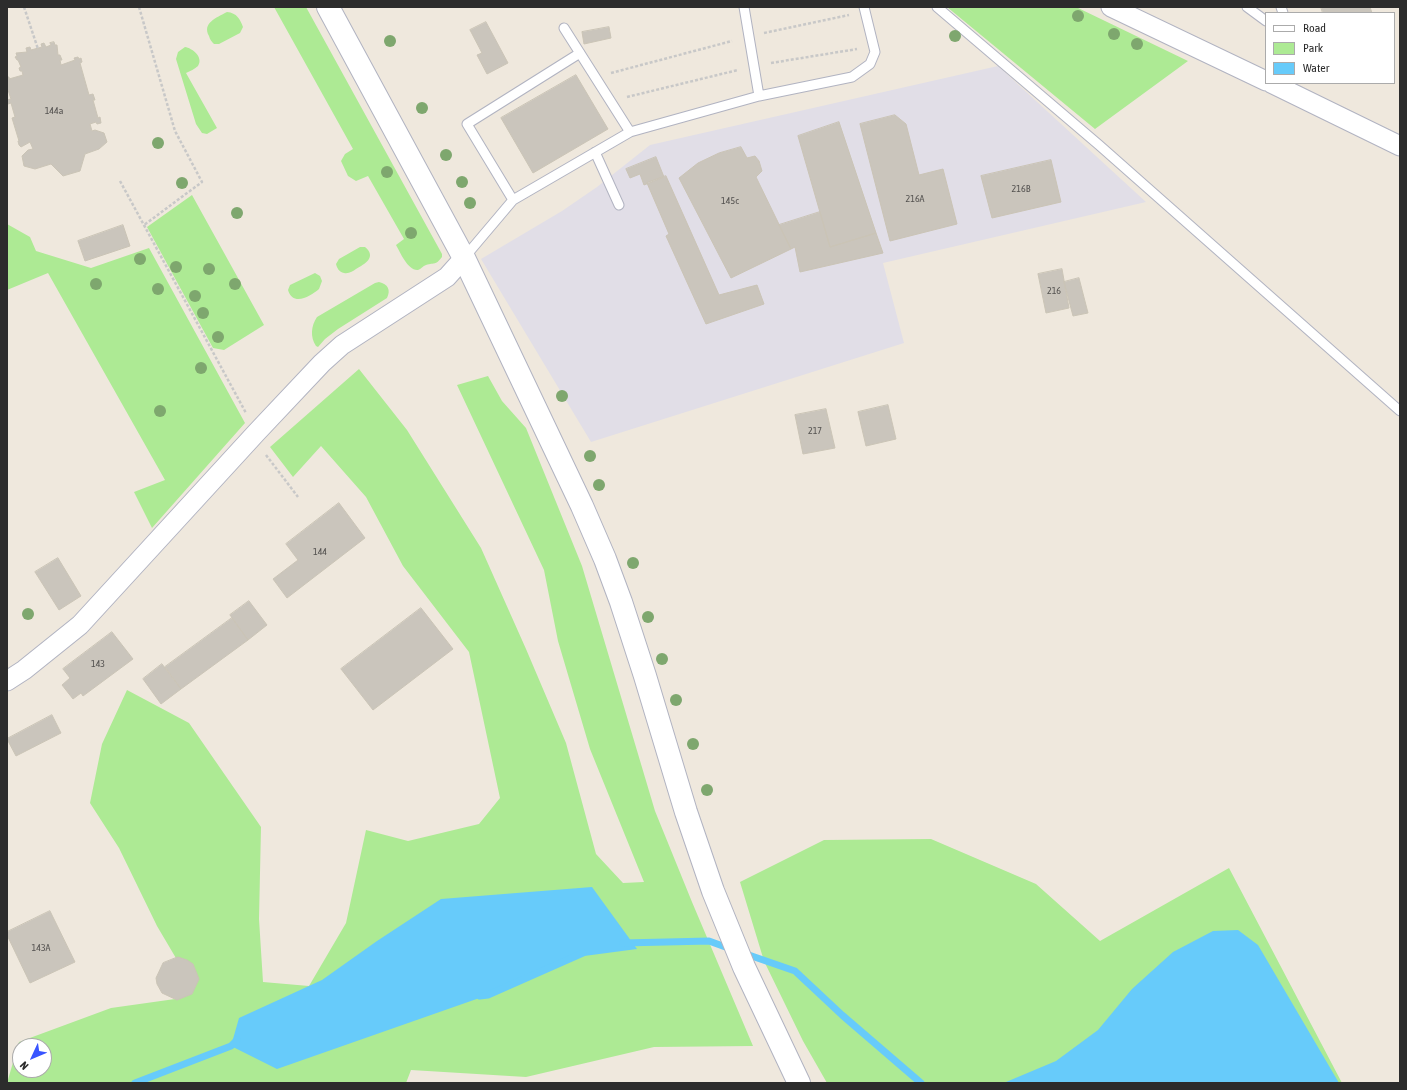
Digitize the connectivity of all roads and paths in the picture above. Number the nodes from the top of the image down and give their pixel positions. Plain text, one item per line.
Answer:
1 (24, 7) edge
2 (139, 7) edge
3 (328, 7) edge
4 (744, 7) edge
5 (937, 7) edge
6 (1111, 7) edge
7 (1247, 7) edge
8 (864, 9) edge
9 (1265, 19) edge
10 (564, 28) dead end
11 (749, 36) junction
12 (874, 46) junction
13 (38, 48) dead end
14 (580, 53) junction
15 (754, 66) junction
16 (595, 77) junction
17 (1265, 80) edge
18 (1273, 84) edge
19 (759, 96) junction
20 (611, 103) junction
21 (630, 132) junction
22 (1400, 146) edge
23 (595, 152) junction
24 (120, 181) dead end
25 (513, 200) junction
26 (619, 205) dead end
27 (144, 225) junction
28 (464, 258) junction
29 (1400, 411) edge
30 (256, 433) junction
31 (298, 497) dead end
32 (7, 681) edge
33 (799, 1083) edge

1 - 13 path
2 - 27 path
3 - 28 street
4 - 11 lane
5 - 29 lane
6 - 17 street
7 - 9 lane
8 - 11 path
8 - 12 lane
10 - 14 lane
11 - 15 lane
11 - 16 path
12 - 15 path
12 - 19 lane
14 - 16 lane
14 - 25 lane
15 - 19 lane
15 - 20 path
16 - 20 lane
18 - 22 street
19 - 21 lane
20 - 21 lane
21 - 23 lane
23 - 25 lane
23 - 26 lane
24 - 27 path
25 - 28 lane
27 - 30 path
28 - 30 street
28 - 33 street
30 - 31 path
30 - 32 street

